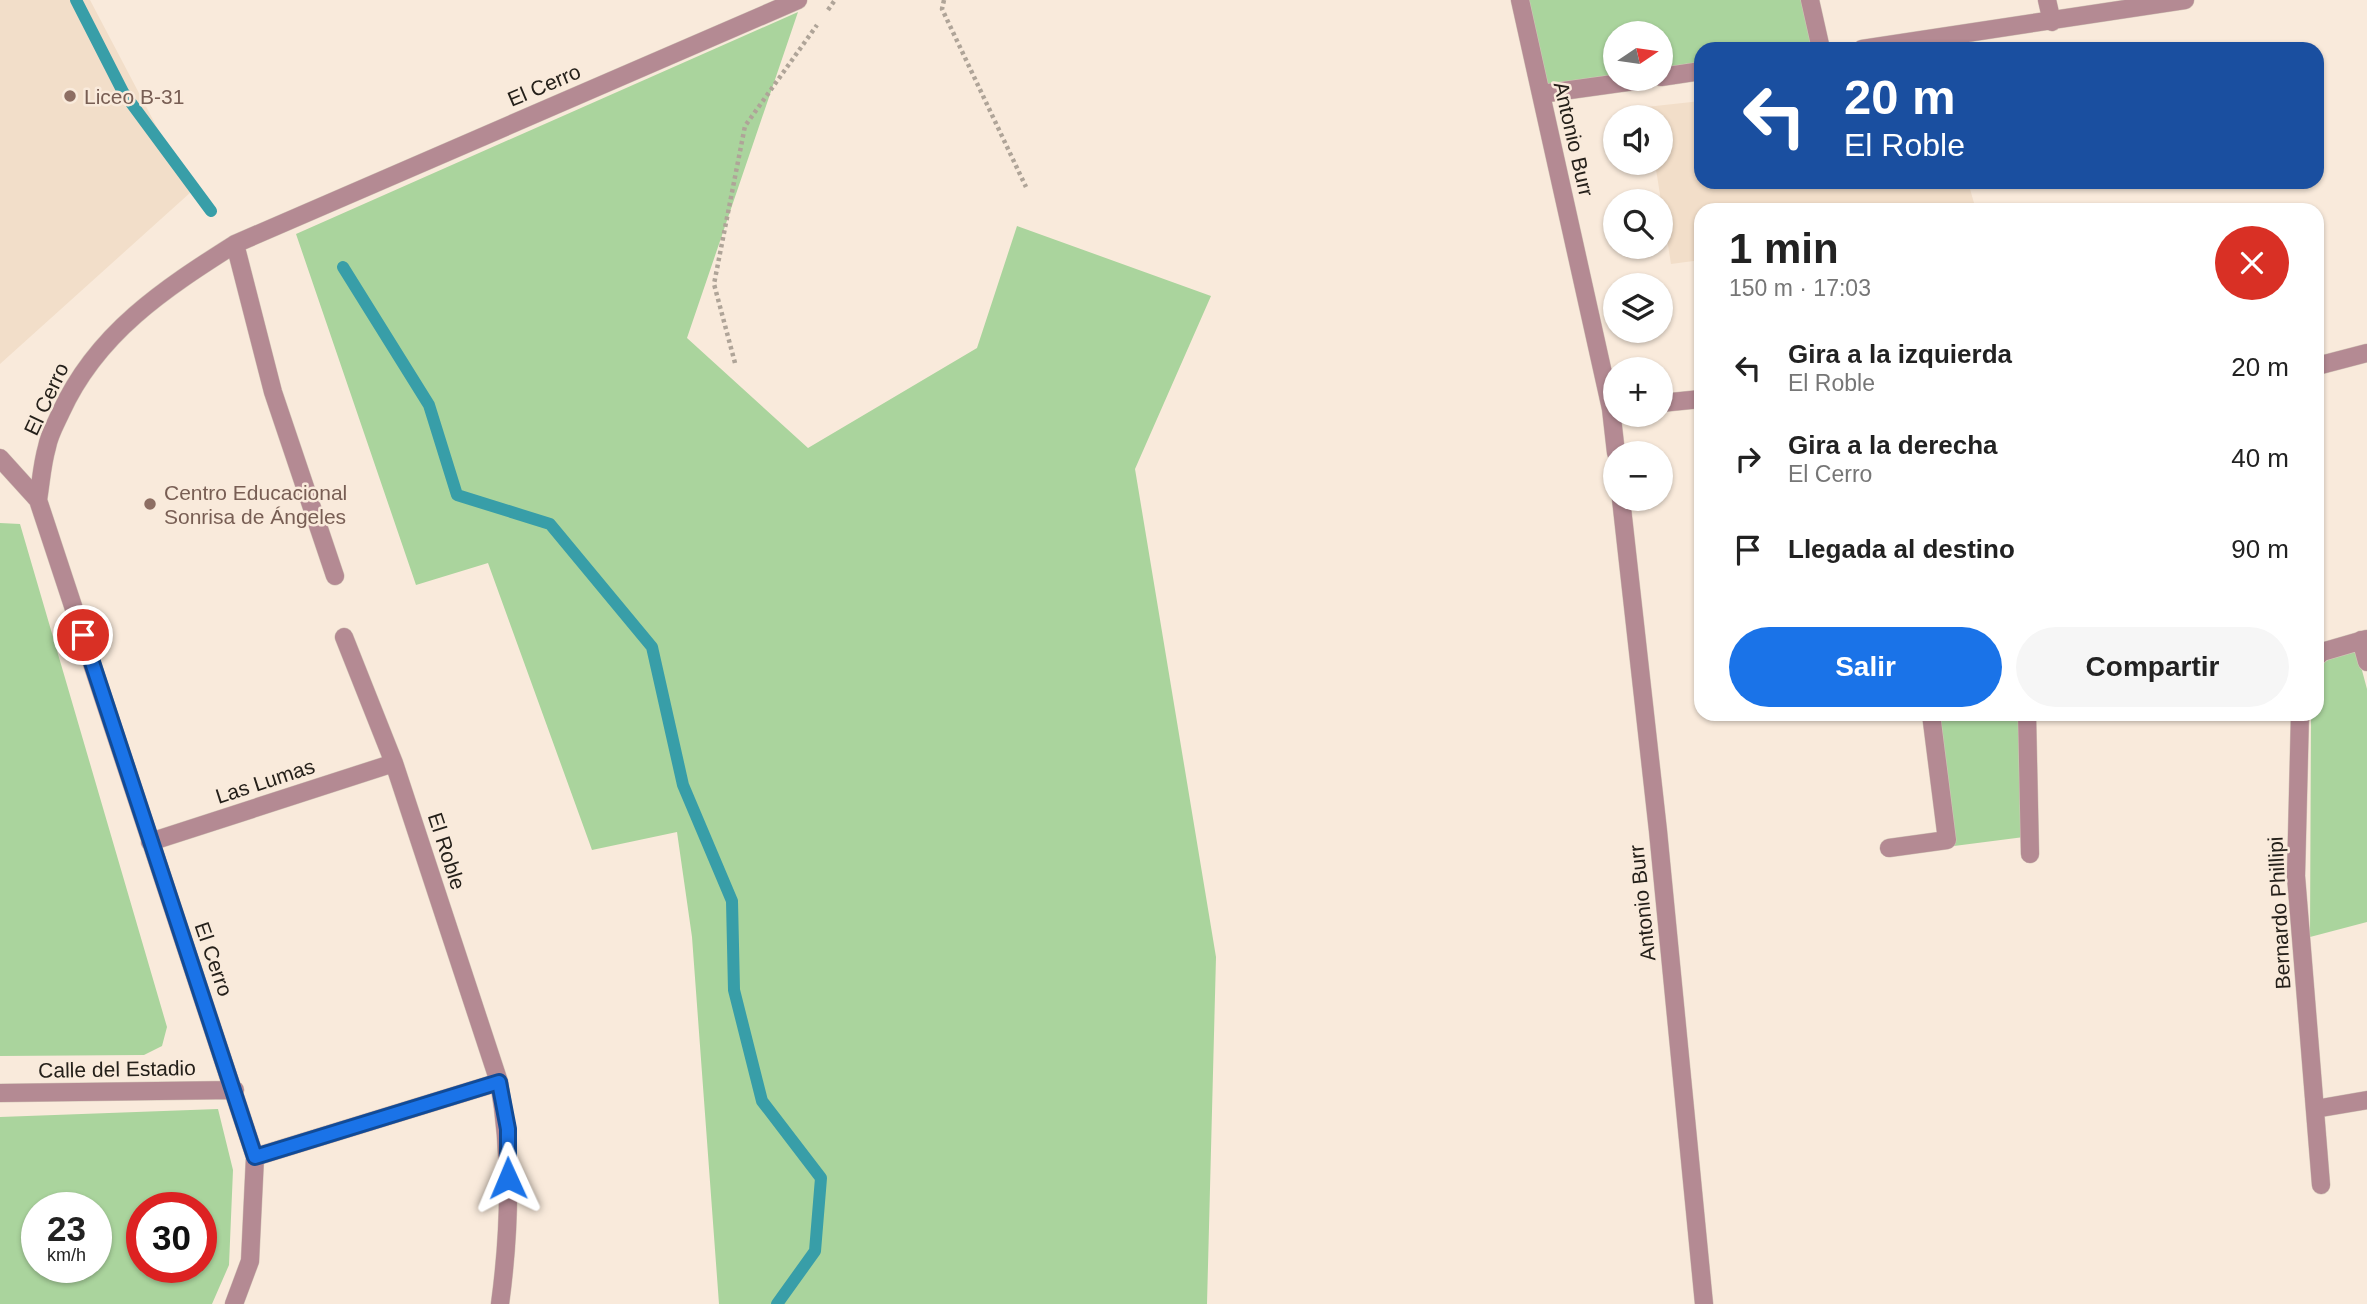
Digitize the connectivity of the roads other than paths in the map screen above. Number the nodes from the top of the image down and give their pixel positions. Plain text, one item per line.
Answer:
1 (798, 0) edge
2 (1520, 0) edge
3 (1810, 0) edge
4 (2047, 0) edge
5 (2185, 0) edge
6 (2052, 22) junction
7 (1819, 42) edge
8 (1911, 42) edge
9 (1694, 72) edge
10 (1673, 75) edge
11 (1603, 85) edge
12 (1541, 94) junction
13 (234, 244) junction
14 (2367, 353) edge
15 (2324, 364) edge
16 (1603, 365) edge
17 (1694, 399) edge
18 (1673, 402) edge
19 (0, 458) edge
20 (38, 500) junction
21 (1622, 511) edge
22 (335, 576) dead end
23 (344, 637) dead end
24 (2364, 639) edge
25 (2324, 651) edge
26 (2367, 662) edge
27 (1932, 721) edge
28 (2027, 721) edge
29 (2300, 721) edge
30 (394, 763) junction
31 (150, 842) junction
32 (1889, 848) dead end
33 (2030, 854) dead end
34 (499, 1082) junction
35 (235, 1090) junction
36 (0, 1093) edge
37 (2367, 1101) edge
38 (2315, 1109) junction
39 (255, 1157) junction
40 (2321, 1185) dead end
41 (234, 1304) edge
42 (500, 1304) edge
43 (1704, 1304) edge

1 - 13 street, El Cerro
2 - 12 street, Antonio Burr
3 - 7 street
4 - 6 street
5 - 6 street
6 - 8 street
9 - 10 street
11 - 12 street
12 - 16 street, Antonio Burr
13 - 20 street, El Cerro
13 - 22 street
14 - 15 street
17 - 18 street
19 - 20 street
20 - 31 street, El Cerro
21 - 43 street, Antonio Burr
23 - 30 street, El Roble
24 - 25 street
24 - 26 street
27 - 32 street
28 - 33 street
29 - 38 street, Bernardo Phillipi
30 - 31 street, Las Lumas
30 - 34 street, El Roble
31 - 35 street, El Cerro
34 - 39 street
34 - 42 street, El Roble
35 - 36 street, Calle del Estadio
35 - 39 street, El Cerro
37 - 38 street
38 - 40 street, Bernardo Phillipi
39 - 41 street, El Cerro

